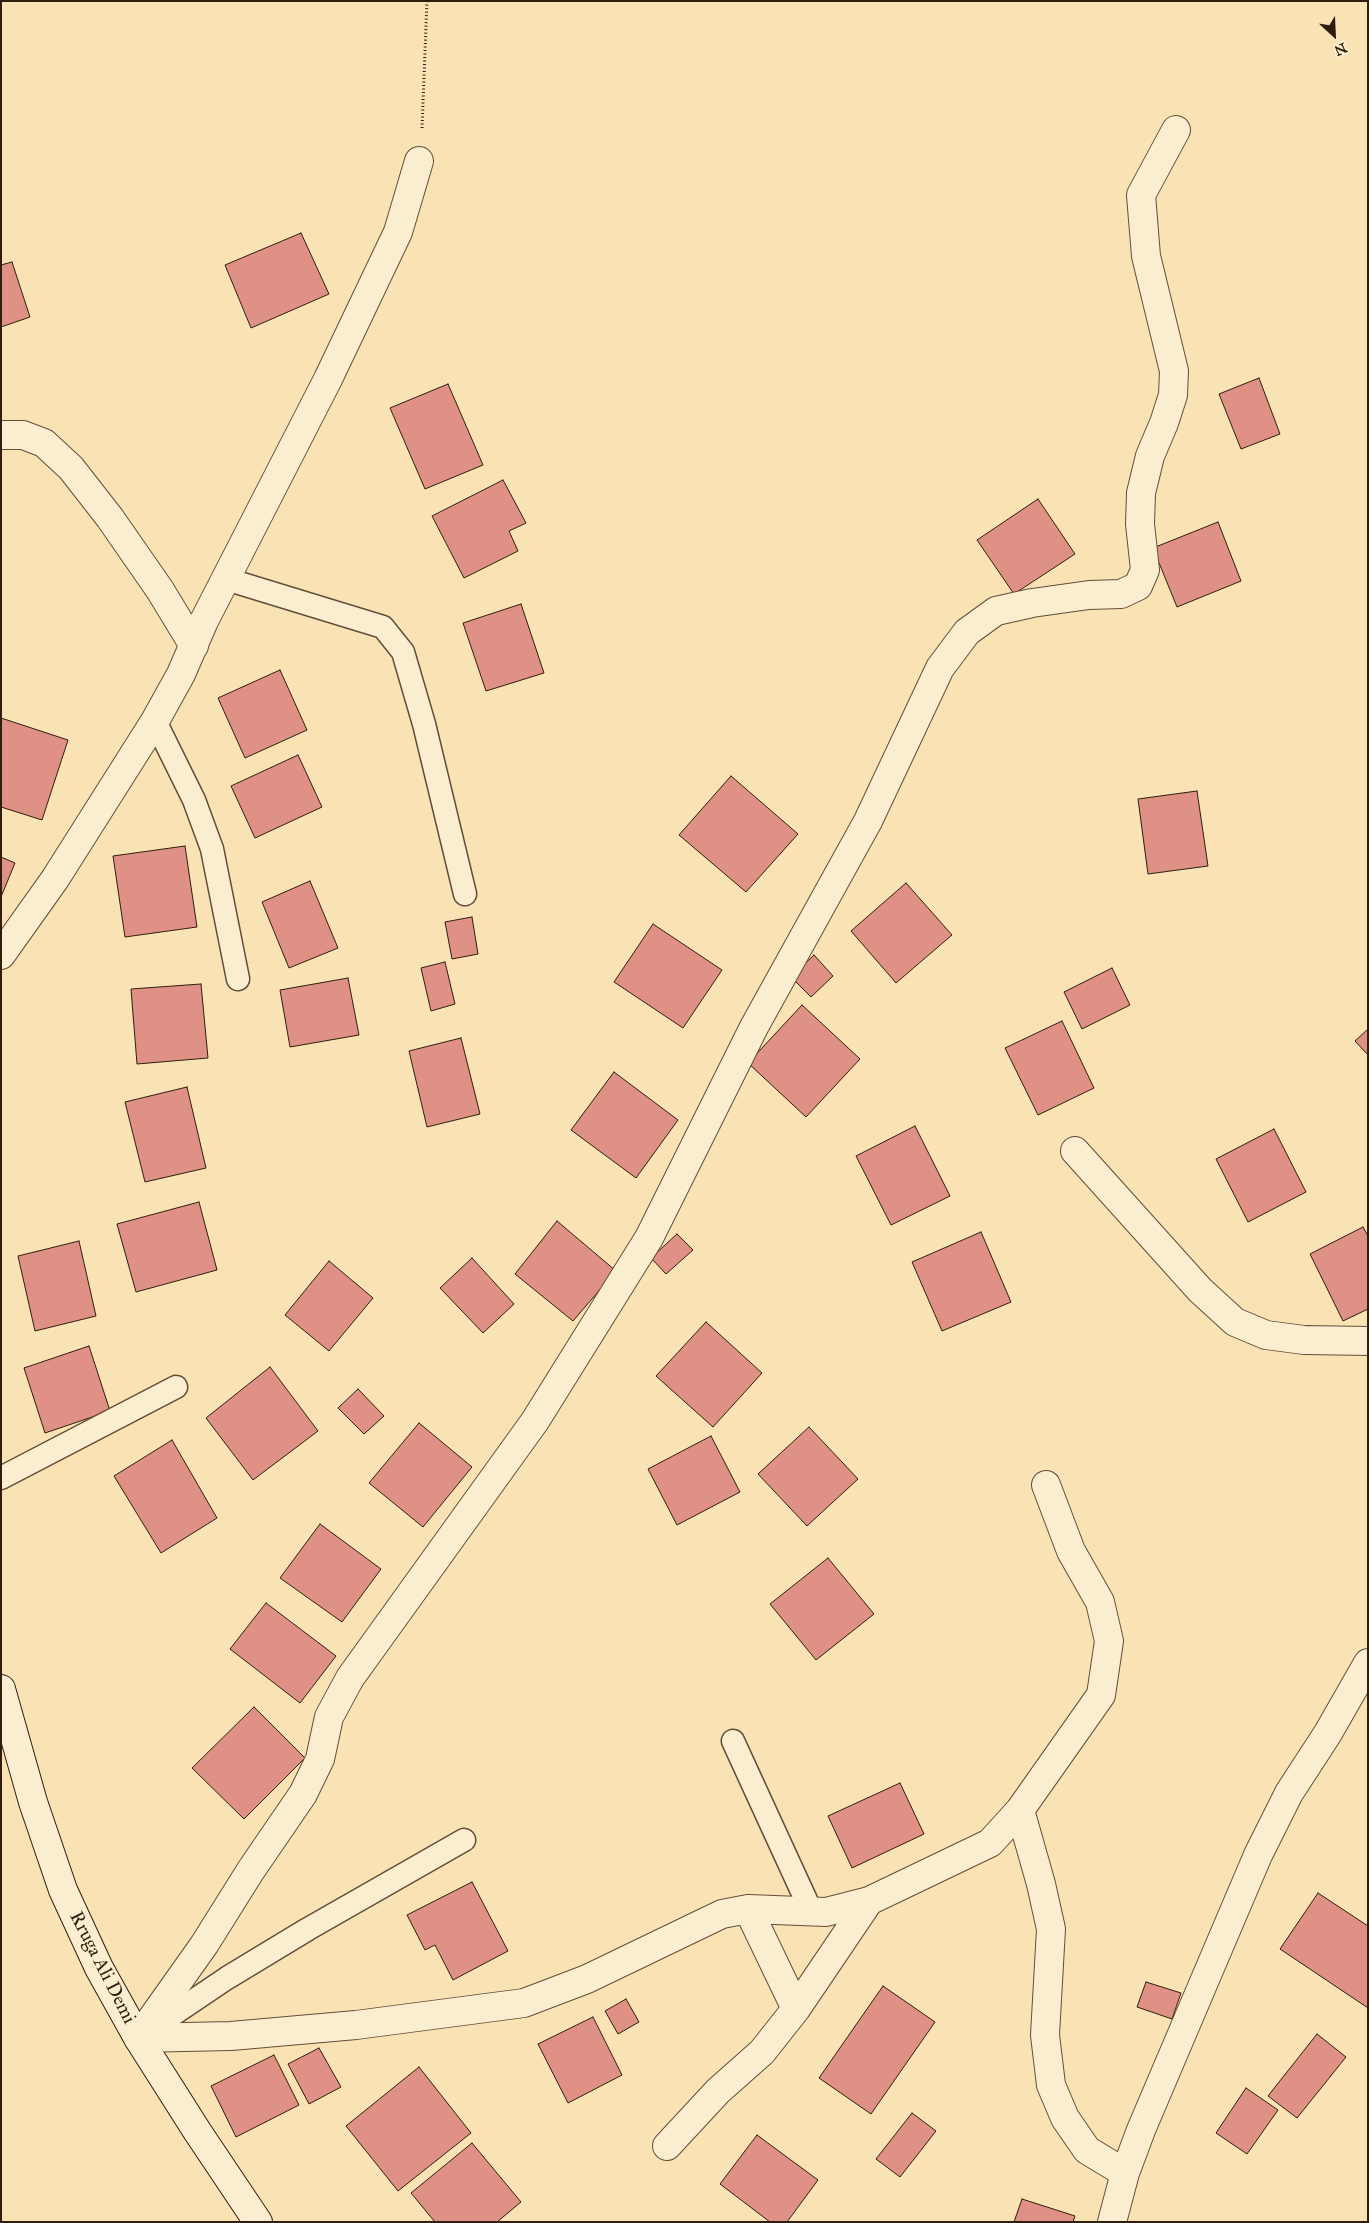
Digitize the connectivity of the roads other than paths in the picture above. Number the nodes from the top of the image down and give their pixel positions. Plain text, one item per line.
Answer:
1 (1176, 130) dead end
2 (419, 161) road end
3 (1, 435) edge
4 (226, 578) junction
5 (194, 646) junction
6 (155, 721) junction
7 (465, 894) dead end
8 (1, 955) edge
9 (238, 979) dead end
10 (1075, 1151) dead end
11 (1368, 1341) edge
12 (176, 1387) dead end
13 (1, 1478) edge
14 (1046, 1485) dead end
15 (1368, 1663) edge
16 (1, 1689) edge
17 (733, 1741) dead end
18 (1020, 1810) junction
19 (464, 1840) dead end
20 (869, 1901) junction
21 (748, 1909) junction
22 (811, 1911) junction
23 (796, 2009) junction
24 (138, 2038) junction
25 (667, 2146) dead end
26 (1125, 2173) junction
27 (258, 2222) edge
28 (1112, 2222) edge

1 - 24 street
2 - 4 street
3 - 5 street
4 - 5 street
4 - 7 lane
5 - 6 street
6 - 8 street
6 - 9 lane
10 - 11 street
12 - 13 lane
14 - 18 street
15 - 26 street
16 - 24 street, Rruga Ali Demi
17 - 22 lane
18 - 20 street
18 - 26 street
19 - 24 lane
20 - 22 street
20 - 23 street
21 - 22 street
21 - 23 street
21 - 24 street
23 - 25 street
24 - 27 street, Rruga Ali Demi
26 - 28 street

